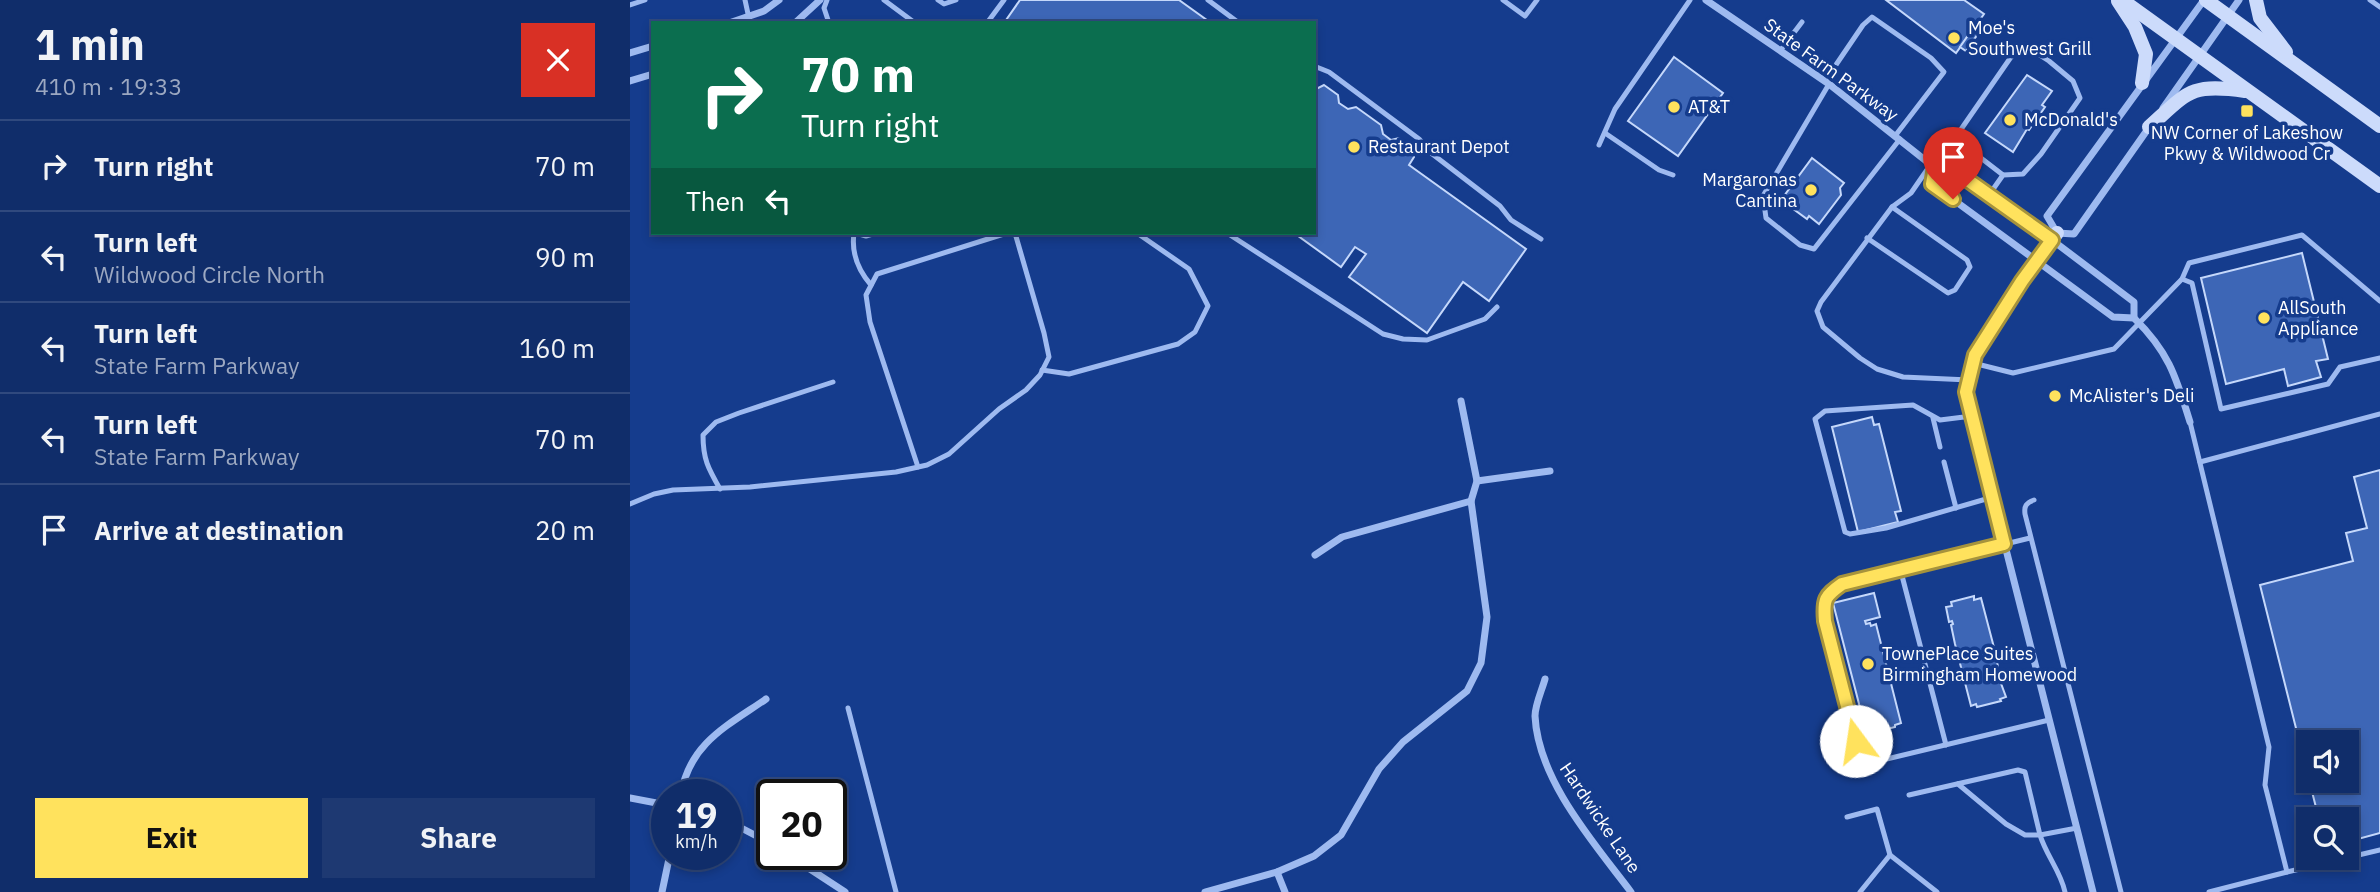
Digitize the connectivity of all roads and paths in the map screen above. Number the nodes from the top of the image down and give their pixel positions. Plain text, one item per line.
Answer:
1 (645, 0) edge
2 (745, 0) edge
3 (779, 0) edge
4 (820, 0) edge
5 (827, 0) edge
6 (884, 0) edge
7 (938, 0) edge
8 (956, 0) edge
9 (1004, 0) edge
10 (1208, 0) edge
11 (1503, 0) edge
12 (1537, 0) edge
13 (1690, 0) edge
14 (1706, 0) edge
15 (2120, 0) edge
16 (2205, 0) edge
17 (2239, 0) edge
18 (2256, 0) edge
19 (2370, 0) edge
20 (630, 5) edge
21 (2380, 7) edge
22 (2228, 16) junction
23 (750, 20) edge
24 (797, 21) edge
25 (828, 21) edge
26 (912, 21) edge
27 (988, 21) edge
28 (1237, 21) edge
29 (1802, 22) dead end
30 (2175, 38) junction
31 (651, 47) edge
32 (1780, 51) junction
33 (630, 53) edge
34 (2199, 55) junction
35 (1316, 67) edge
36 (2298, 67) junction
37 (651, 75) edge
38 (630, 81) edge
39 (1827, 83) junction
40 (2142, 83) junction
41 (2249, 91) junction
42 (2380, 126) edge
43 (2149, 127) junction
44 (1605, 133) junction
45 (1897, 137) junction
46 (1955, 138) junction
47 (1600, 145) dead end
48 (1933, 166) junction
49 (1674, 175) dead end
50 (2003, 176) junction
51 (2380, 186) edge
52 (1989, 195) junction
53 (1892, 207) junction
54 (854, 235) edge
55 (1000, 235) edge
56 (1016, 235) edge
57 (1140, 235) edge
58 (1230, 235) edge
59 (2054, 237) junction
60 (1867, 238) junction
61 (1541, 239) dead end
62 (2037, 261) junction
63 (2182, 279) junction
64 (871, 285) junction
65 (2380, 301) edge
66 (1497, 307) dead end
67 (2137, 321) junction
68 (2380, 358) edge
69 (1973, 363) junction
70 (1042, 370) junction
71 (1969, 380) junction
72 (833, 382) dead end
73 (1461, 401) dead end
74 (2380, 414) edge
75 (1972, 416) junction
76 (1933, 418) junction
77 (2190, 422) joint
78 (1940, 447) dead end
79 (2200, 461) junction
80 (1944, 462) dead end
81 (918, 467) junction
82 (1550, 471) dead end
83 (1476, 481) junction
84 (720, 489) junction
85 (1993, 498) junction
86 (2034, 500) dead end
87 (1471, 501) junction
88 (630, 504) edge
89 (1955, 508) junction
90 (2030, 538) junction
91 (2004, 544) junction
92 (1315, 555) dead end
93 (1900, 568) junction
94 (1545, 679) dead end
95 (766, 699) dead end
96 (848, 708) dead end
97 (2049, 720) junction
98 (1946, 745) junction
99 (685, 779) edge
100 (1958, 784) junction
101 (1909, 795) dead end
102 (630, 798) edge
103 (651, 802) edge
104 (1847, 817) dead end
105 (2077, 828) junction
106 (2040, 835) junction
107 (2380, 850) edge
108 (1890, 855) junction
109 (667, 870) edge
110 (812, 870) edge
111 (1277, 872) junction
112 (2287, 872) junction
113 (662, 892) edge
114 (845, 892) edge
115 (896, 892) edge
116 (1205, 892) edge
117 (1285, 892) edge
118 (1631, 892) edge
119 (1860, 892) edge
120 (1937, 892) edge
121 (2064, 892) edge
122 (2093, 892) edge
123 (2121, 892) edge
124 (2209, 892) edge

1 - 20 lane
2 - 23 lane
3 - 23 street
4 - 24 street
5 - 25 lane
6 - 26 lane
7 - 8 lane
9 - 27 lane
10 - 28 lane
11 - 12 lane
13 - 44 lane
14 - 32 street, State Farm Parkway
15 - 30 main road
15 - 40 main road
16 - 22 main road
16 - 30 street
17 - 22 street
18 - 36 main road
19 - 21 lane
22 - 34 street
22 - 36 main road
29 - 32 lane
30 - 34 main road
30 - 40 street
31 - 33 street
32 - 39 street, State Farm Parkway
34 - 41 main road
34 - 43 street
35 - 61 lane
36 - 42 main road
37 - 38 street
39 - 45 street, State Farm Parkway
39 - 45 lane
39 - 45 lane
40 - 59 street
41 - 43 main road
41 - 51 main road
43 - 59 street
44 - 47 lane
44 - 49 lane
45 - 48 street, State Farm Parkway
46 - 48 lane
46 - 50 lane
46 - 50 lane
48 - 52 street, State Farm Parkway
48 - 53 lane
48 - 62 street, State Farm Parkway
50 - 52 lane
52 - 59 street, State Farm Parkway
53 - 60 lane
53 - 60 lane
54 - 64 lane
55 - 64 lane
56 - 70 lane
57 - 70 lane
58 - 66 lane
59 - 62 street
59 - 67 street, State Farm Parkway
60 - 71 lane
62 - 67 street, State Farm Parkway
62 - 69 street
63 - 65 lane
63 - 67 lane
63 - 68 lane
64 - 81 lane
67 - 69 lane
67 - 77 street, State Farm Parkway
69 - 71 street
70 - 81 lane
71 - 75 street
72 - 84 lane
73 - 83 street
74 - 79 lane
75 - 76 lane
75 - 85 street
76 - 78 lane
76 - 89 lane
77 - 79 lane
79 - 112 lane
80 - 89 lane
81 - 84 lane
82 - 83 street
83 - 87 street
84 - 88 lane
85 - 89 lane
85 - 91 street
86 - 90 lane
87 - 92 street
87 - 111 street
90 - 91 lane
90 - 123 lane
91 - 93 lane
91 - 97 street
93 - 98 lane
93 - 98 lane
94 - 118 street, Hardwicke Lane
95 - 99 street
96 - 115 lane
97 - 98 lane
97 - 105 street
100 - 101 lane
100 - 106 lane
100 - 106 lane
102 - 103 street
104 - 108 lane
105 - 106 lane
105 - 122 street
106 - 121 lane
107 - 112 lane
108 - 119 lane
108 - 120 lane
109 - 113 street
110 - 114 street
111 - 116 street
111 - 117 street
112 - 124 lane

